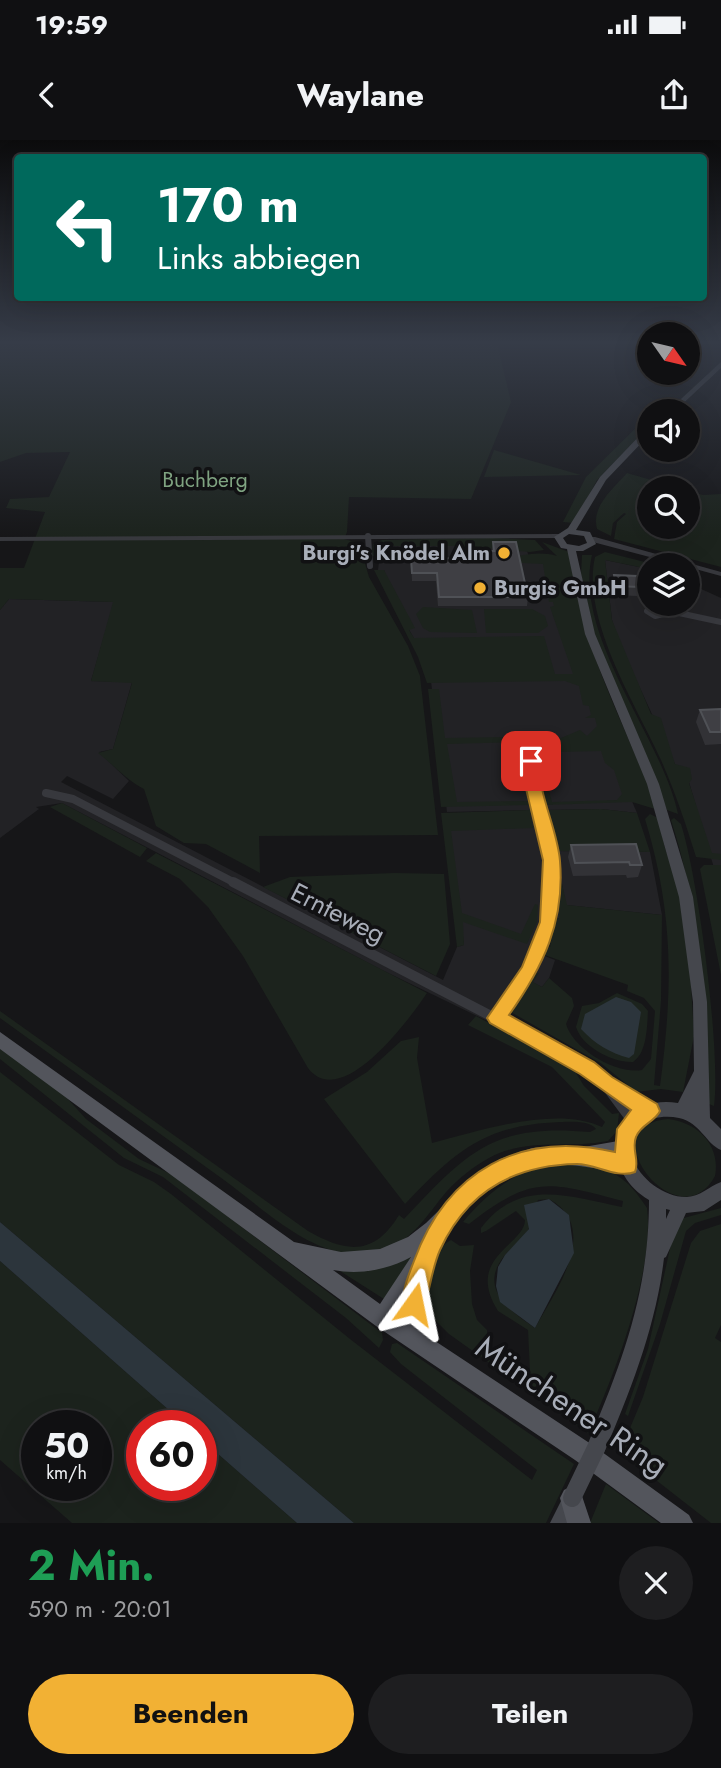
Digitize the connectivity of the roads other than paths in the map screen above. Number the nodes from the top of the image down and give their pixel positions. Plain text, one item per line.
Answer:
1 (637, 444) edge
2 (584, 514) junction
3 (571, 531) junction
4 (582, 532) junction
5 (368, 536) junction
6 (559, 538) junction
7 (0, 539) edge
8 (588, 544) junction
9 (571, 548) junction
10 (576, 565) junction
11 (370, 566) dead end
12 (721, 574) edge
13 (691, 616) edge
14 (721, 622) edge
15 (537, 749) dead end
16 (46, 793) dead end
17 (496, 1018) junction
18 (0, 1039) edge
19 (699, 1070) junction
20 (605, 1083) junction
21 (650, 1111) junction
22 (682, 1111) junction
23 (702, 1120) junction
24 (633, 1122) junction
25 (721, 1142) edge
26 (626, 1157) junction
27 (720, 1194) edge
28 (657, 1198) junction
29 (458, 1203) junction
30 (681, 1205) junction
31 (431, 1243) junction
32 (282, 1246) junction
33 (655, 1264) junction
34 (383, 1319) junction
35 (424, 1346) junction
36 (615, 1407) joint
37 (572, 1498) junction
38 (561, 1523) edge
39 (579, 1523) edge
40 (681, 1523) edge

1 - 2 main road
2 - 3 main road
2 - 4 main road
3 - 4 main road
3 - 6 main road
4 - 8 main road
5 - 6 street
5 - 7 street
5 - 11 street
6 - 9 main road
8 - 9 main road
8 - 10 main road
8 - 12 street
9 - 10 main road
10 - 19 main road
13 - 14 street
15 - 17 street
16 - 17 street, Ernteweg
17 - 20 street, Ernteweg
18 - 32 main road, Münchener Ring
19 - 22 main road
19 - 23 main road
20 - 21 street, Ernteweg
20 - 24 street, Ernteweg
21 - 22 main road
21 - 24 main road
22 - 23 main road
23 - 25 main road
24 - 26 main road
26 - 28 main road
26 - 29 main road
27 - 30 main road
28 - 30 main road
28 - 33 main road
29 - 31 main road
29 - 32 main road
30 - 33 main road
31 - 34 main road
31 - 35 main road
32 - 34 main road, Münchener Ring
33 - 36 main road
34 - 35 main road, Münchener Ring
35 - 40 main road, Münchener Ring
36 - 37 main road, bridge
37 - 38 main road
37 - 39 main road

